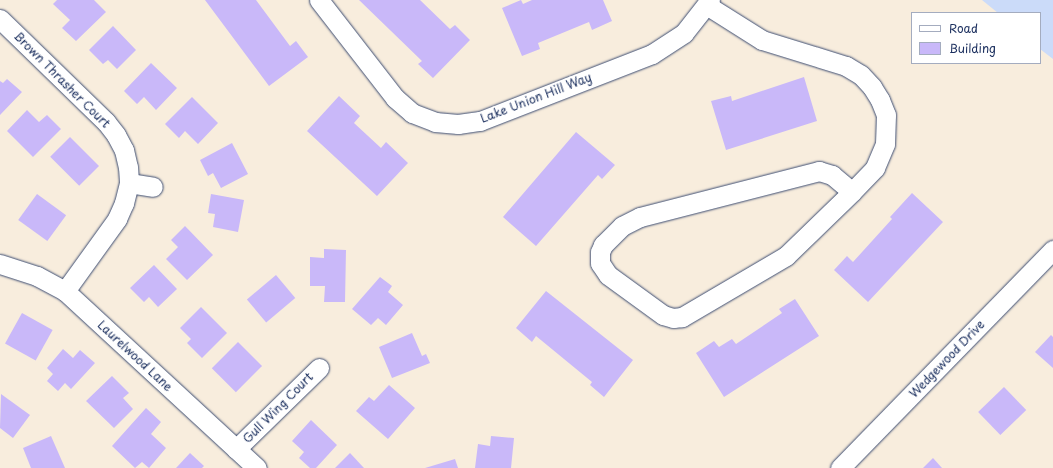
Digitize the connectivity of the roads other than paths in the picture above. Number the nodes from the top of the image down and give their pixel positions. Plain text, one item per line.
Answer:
1 (319, 0) edge
2 (709, 3) edge
3 (0, 19) edge
4 (129, 183) junction
5 (153, 187) dead end
6 (852, 192) junction
7 (1053, 250) edge
8 (0, 264) edge
9 (64, 291) junction
10 (319, 368) dead end
11 (236, 449) junction
12 (256, 468) edge
13 (840, 468) edge

1 - 2 street, Lake Union Hill Way
2 - 6 street
3 - 4 street, Brown Thrasher Court
4 - 5 street
4 - 9 street, Brown Thrasher Court
6 - 6 street
7 - 13 street, Wedgewood Drive
8 - 9 street, Laurelwood Lane
9 - 11 street, Laurelwood Lane
10 - 11 street, Gull Wing Court
11 - 12 street, Laurelwood Lane

